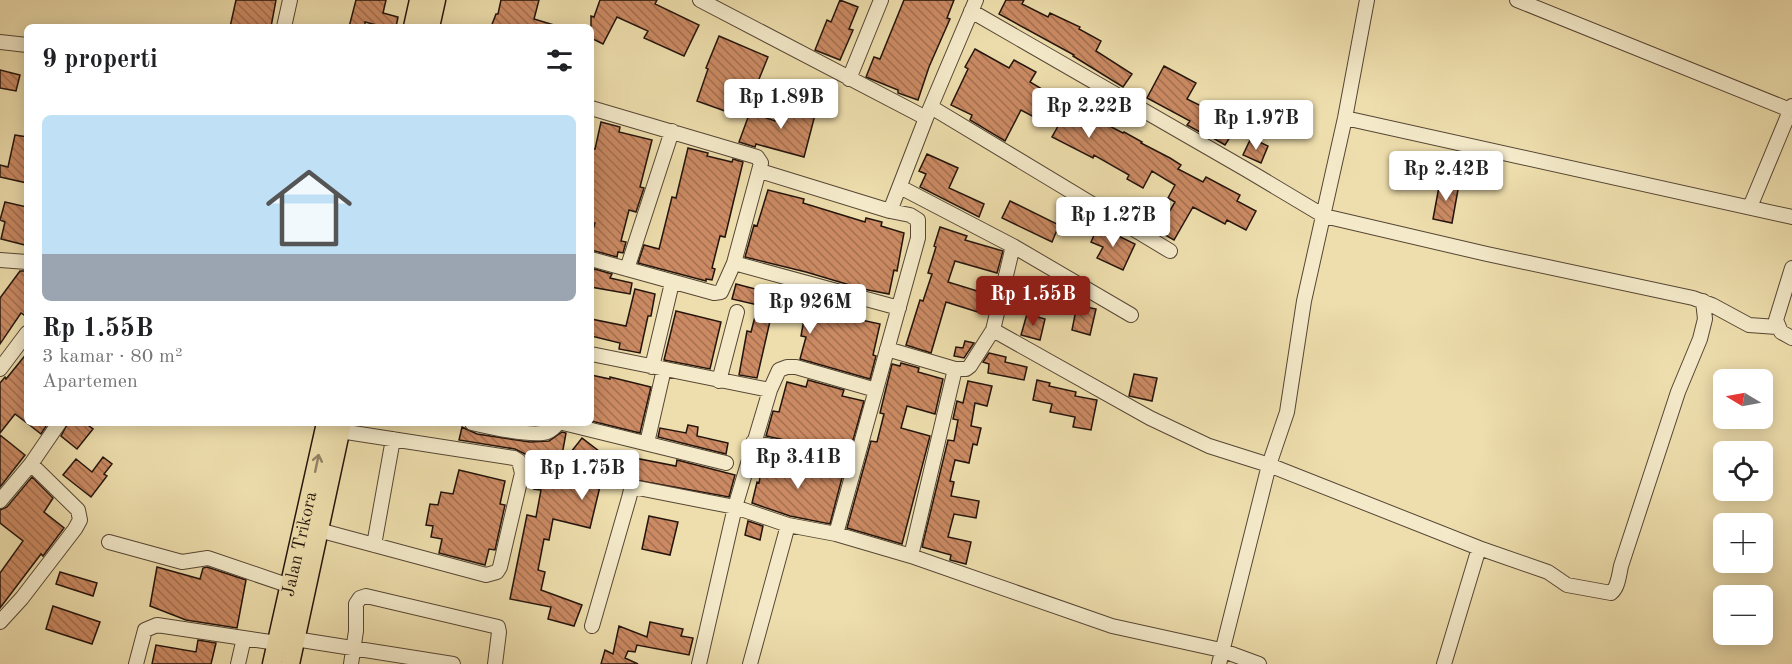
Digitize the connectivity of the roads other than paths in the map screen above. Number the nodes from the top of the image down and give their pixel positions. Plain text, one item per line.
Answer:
1 (290, 0) edge
2 (700, 0) edge
3 (882, 0) edge
4 (1367, 0) edge
5 (1516, 0) edge
6 (974, 5) edge
7 (427, 10) edge
8 (285, 24) edge
9 (415, 24) edge
10 (0, 42) edge
11 (24, 45) edge
12 (849, 80) junction
13 (1791, 108) edge
14 (594, 109) edge
15 (928, 113) junction
16 (1345, 118) junction
17 (672, 131) junction
18 (760, 171) junction
19 (900, 187) junction
20 (1750, 207) junction
21 (890, 211) junction
22 (1776, 213) junction
23 (1324, 216) junction
24 (1792, 217) edge
25 (1792, 227) edge
26 (1013, 246) junction
27 (1170, 251) dead end
28 (0, 260) edge
29 (594, 261) edge
30 (24, 262) edge
31 (734, 263) junction
32 (1792, 268) edge
33 (627, 269) junction
34 (671, 287) dead end
35 (1703, 301) junction
36 (899, 308) junction
37 (737, 312) dead end
38 (1131, 315) dead end
39 (1777, 327) junction
40 (993, 330) junction
41 (24, 337) edge
42 (1792, 338) edge
43 (887, 349) junction
44 (594, 355) edge
45 (658, 368) junction
46 (0, 369) edge
47 (955, 369) junction
48 (719, 381) junction
49 (770, 390) junction
50 (876, 390) junction
51 (57, 426) edge
52 (336, 426) edge
53 (486, 426) edge
54 (556, 426) edge
55 (573, 426) edge
56 (393, 439) junction
57 (753, 442) junction
58 (647, 443) junction
59 (726, 463) dead end
60 (31, 464) junction
61 (854, 465) junction
62 (1269, 465) junction
63 (0, 501) edge
64 (735, 507) junction
65 (788, 525) junction
66 (311, 528) junction
67 (836, 534) junction
68 (109, 542) dead end
69 (374, 545) junction
70 (1479, 548) junction
71 (911, 556) junction
72 (290, 586) junction
73 (0, 622) edge
74 (592, 626) dead end
75 (244, 638) junction
76 (295, 639) junction
77 (277, 643) junction
78 (354, 648) junction
79 (1221, 650) junction
80 (399, 659) edge
81 (136, 664) edge
82 (238, 664) edge
83 (272, 664) edge
84 (290, 664) edge
85 (351, 664) edge
86 (453, 664) edge
87 (495, 664) edge
88 (699, 664) edge
89 (750, 664) edge
90 (1219, 664) edge
91 (1259, 664) edge
92 (1444, 664) edge

1 - 8 street
2 - 12 street
3 - 12 street
4 - 16 street
5 - 13 street
6 - 15 street
6 - 23 street
7 - 9 main road
10 - 11 street
12 - 15 street
13 - 20 street
14 - 17 street
15 - 19 street
15 - 27 street
16 - 20 street
16 - 23 street
17 - 18 street
17 - 33 street
18 - 21 street
18 - 31 street
19 - 21 street
19 - 26 street
20 - 22 street
21 - 36 street
22 - 24 street
22 - 25 street
23 - 35 street
23 - 62 street
26 - 38 street
26 - 40 street
28 - 30 street
29 - 33 street
31 - 33 street
31 - 36 street
32 - 39 street
34 - 45 street
35 - 39 street
35 - 70 street
36 - 43 street
37 - 48 street
39 - 42 street
40 - 47 street
40 - 62 street
41 - 46 street
43 - 47 street
43 - 50 street
44 - 45 street
45 - 48 street
45 - 58 street
47 - 71 street
48 - 49 street
49 - 50 street
49 - 57 street
50 - 61 street
51 - 60 street
52 - 56 street
52 - 66 main road, Jalan Trikora
53 - 54 street
55 - 58 street
56 - 69 street
56 - 69 street
57 - 61 street
57 - 64 street
58 - 59 street
60 - 63 street
60 - 73 street
61 - 67 street
62 - 70 street
62 - 79 street
64 - 65 street
64 - 74 street
64 - 88 street
65 - 67 street
65 - 89 street
66 - 69 street
66 - 72 main road, Jalan Trikora
66 - 76 main road, Jalan Trikora
67 - 71 street
68 - 72 street
70 - 92 street
71 - 79 street
72 - 77 main road, Jalan Trikora
75 - 77 street
75 - 81 street
75 - 82 street
76 - 78 street
76 - 84 main road, Jalan Trikora
77 - 83 main road, Jalan Trikora
78 - 80 street
78 - 85 street
78 - 87 street
79 - 90 street
79 - 91 street
80 - 86 street

